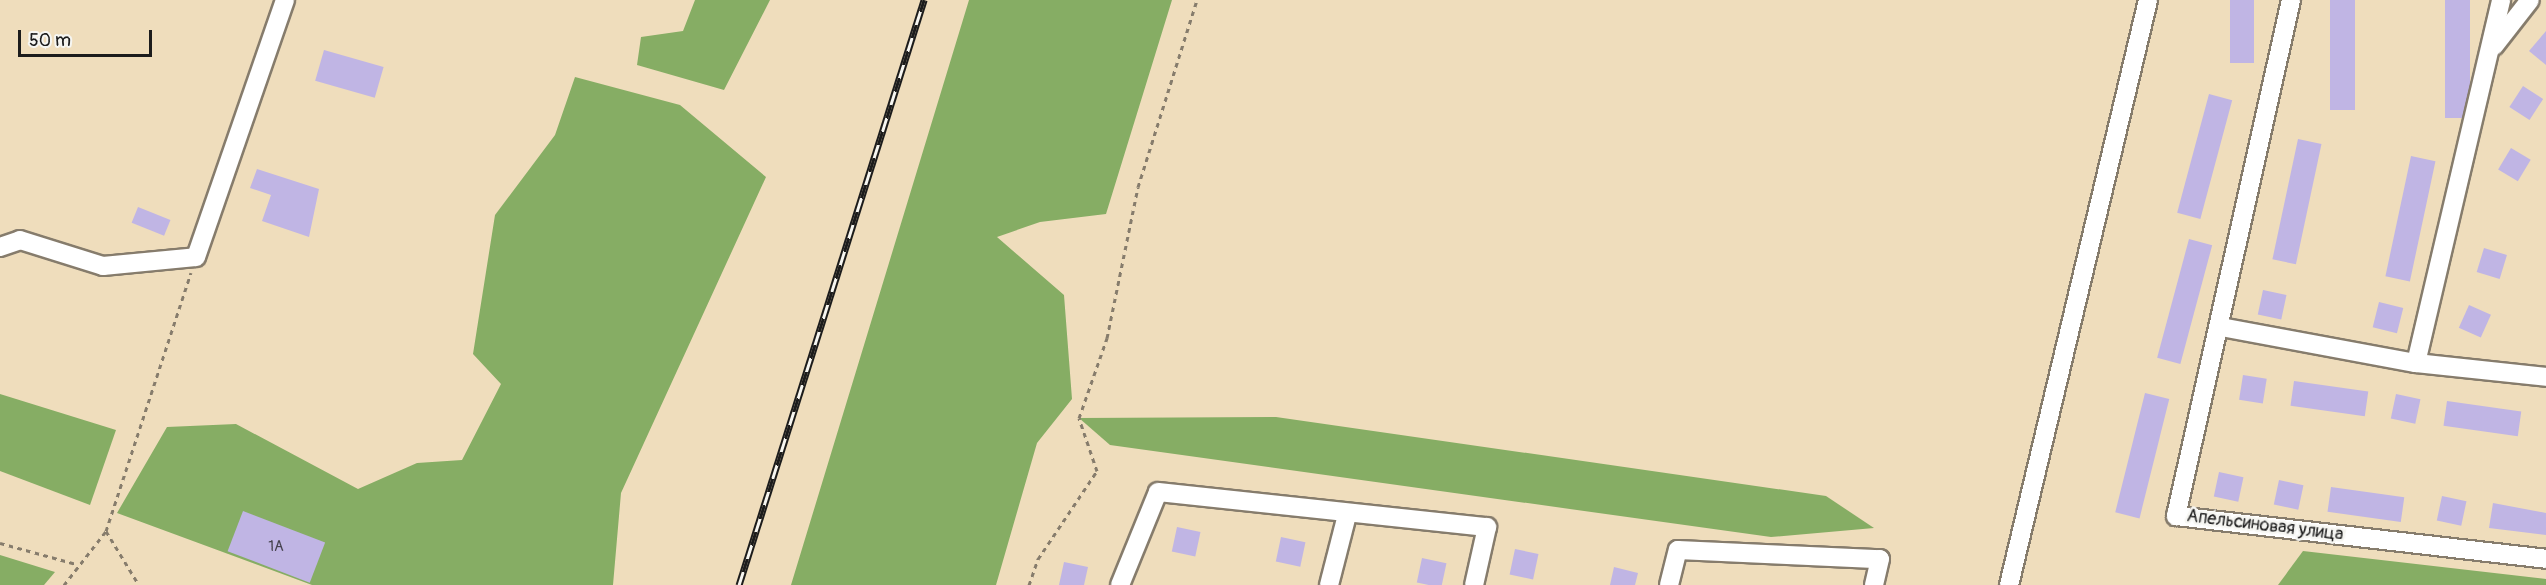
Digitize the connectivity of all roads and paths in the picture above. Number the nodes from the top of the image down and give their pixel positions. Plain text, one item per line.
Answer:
1 (285, 0) edge
2 (1197, 0) edge
3 (2148, 0) edge
4 (2291, 0) edge
5 (2501, 0) edge
6 (2530, 0) edge
7 (2490, 51) junction
8 (0, 247) edge
9 (196, 257) junction
10 (2221, 327) junction
11 (2416, 363) junction
12 (2546, 377) edge
13 (1347, 515) junction
14 (106, 531) junction
15 (0, 543) edge
16 (2546, 560) edge
17 (76, 564) junction
18 (64, 585) edge
19 (139, 585) edge
20 (1029, 585) edge
21 (1120, 585) edge
22 (1329, 585) edge
23 (1474, 585) edge
24 (1669, 585) edge
25 (1874, 585) edge
26 (2008, 585) edge

1 - 9 street
2 - 20 path
3 - 26 street
4 - 10 street, Апельсиновая улица
5 - 7 street
6 - 7 street
7 - 11 street
8 - 9 street
9 - 14 path
10 - 11 street
10 - 16 street, Апельсиновая улица
11 - 12 street
13 - 21 street
13 - 22 street
13 - 23 street
14 - 17 path
14 - 19 path
15 - 17 path
17 - 18 path
24 - 25 street

